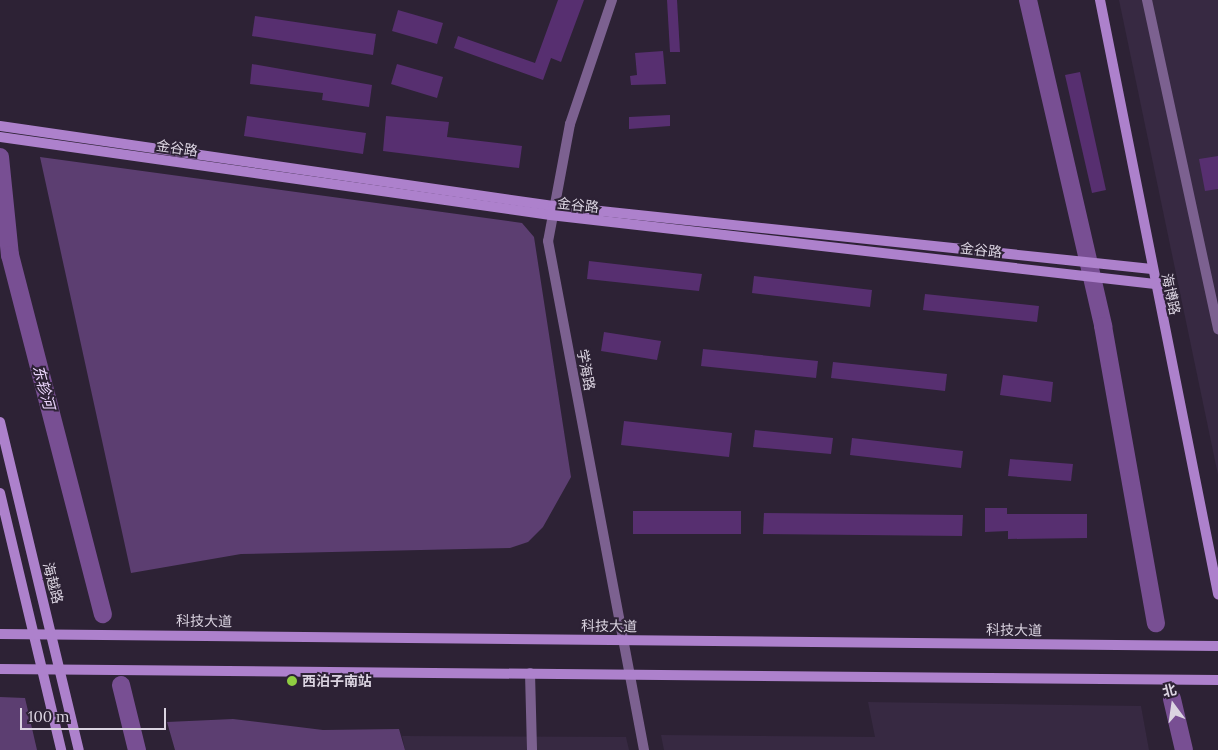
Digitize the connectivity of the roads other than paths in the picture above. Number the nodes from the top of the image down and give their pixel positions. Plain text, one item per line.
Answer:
1 (612, 0) edge
2 (1100, 0) edge
3 (1147, 0) edge
4 (0, 126) edge
5 (0, 137) edge
6 (552, 210) junction
7 (1152, 269) junction
8 (1155, 284) junction
9 (1218, 329) edge
10 (0, 422) edge
11 (0, 493) edge
12 (1218, 594) edge
13 (35, 633) junction
14 (52, 633) junction
15 (0, 634) edge
16 (622, 640) junction
17 (1218, 646) edge
18 (0, 669) edge
19 (42, 669) junction
20 (59, 670) junction
21 (530, 674) junction
22 (629, 674) junction
23 (1218, 680) edge
24 (61, 750) edge
25 (78, 750) edge
26 (532, 750) edge
27 (644, 750) edge

1 - 6 street, 学海路
2 - 7 street, 海博路
3 - 9 street
4 - 6 street, 金谷路
5 - 6 street, 金谷路
6 - 7 street, 金谷路
6 - 8 street, 金谷路
6 - 16 street, 学海路
7 - 8 street, 海博路
8 - 12 street, 海博路
10 - 14 street, 海越路
11 - 13 street
13 - 14 street, 科技大道
13 - 15 street, 科技大道
13 - 19 street
14 - 16 street, 科技大道
14 - 20 street, 海越路
16 - 17 street, 科技大道
16 - 22 street, 学海路
18 - 19 street
19 - 20 street
19 - 24 street
20 - 21 street
20 - 25 street, 海越路
21 - 22 street
21 - 26 street
22 - 23 street
22 - 27 street, 学海路

